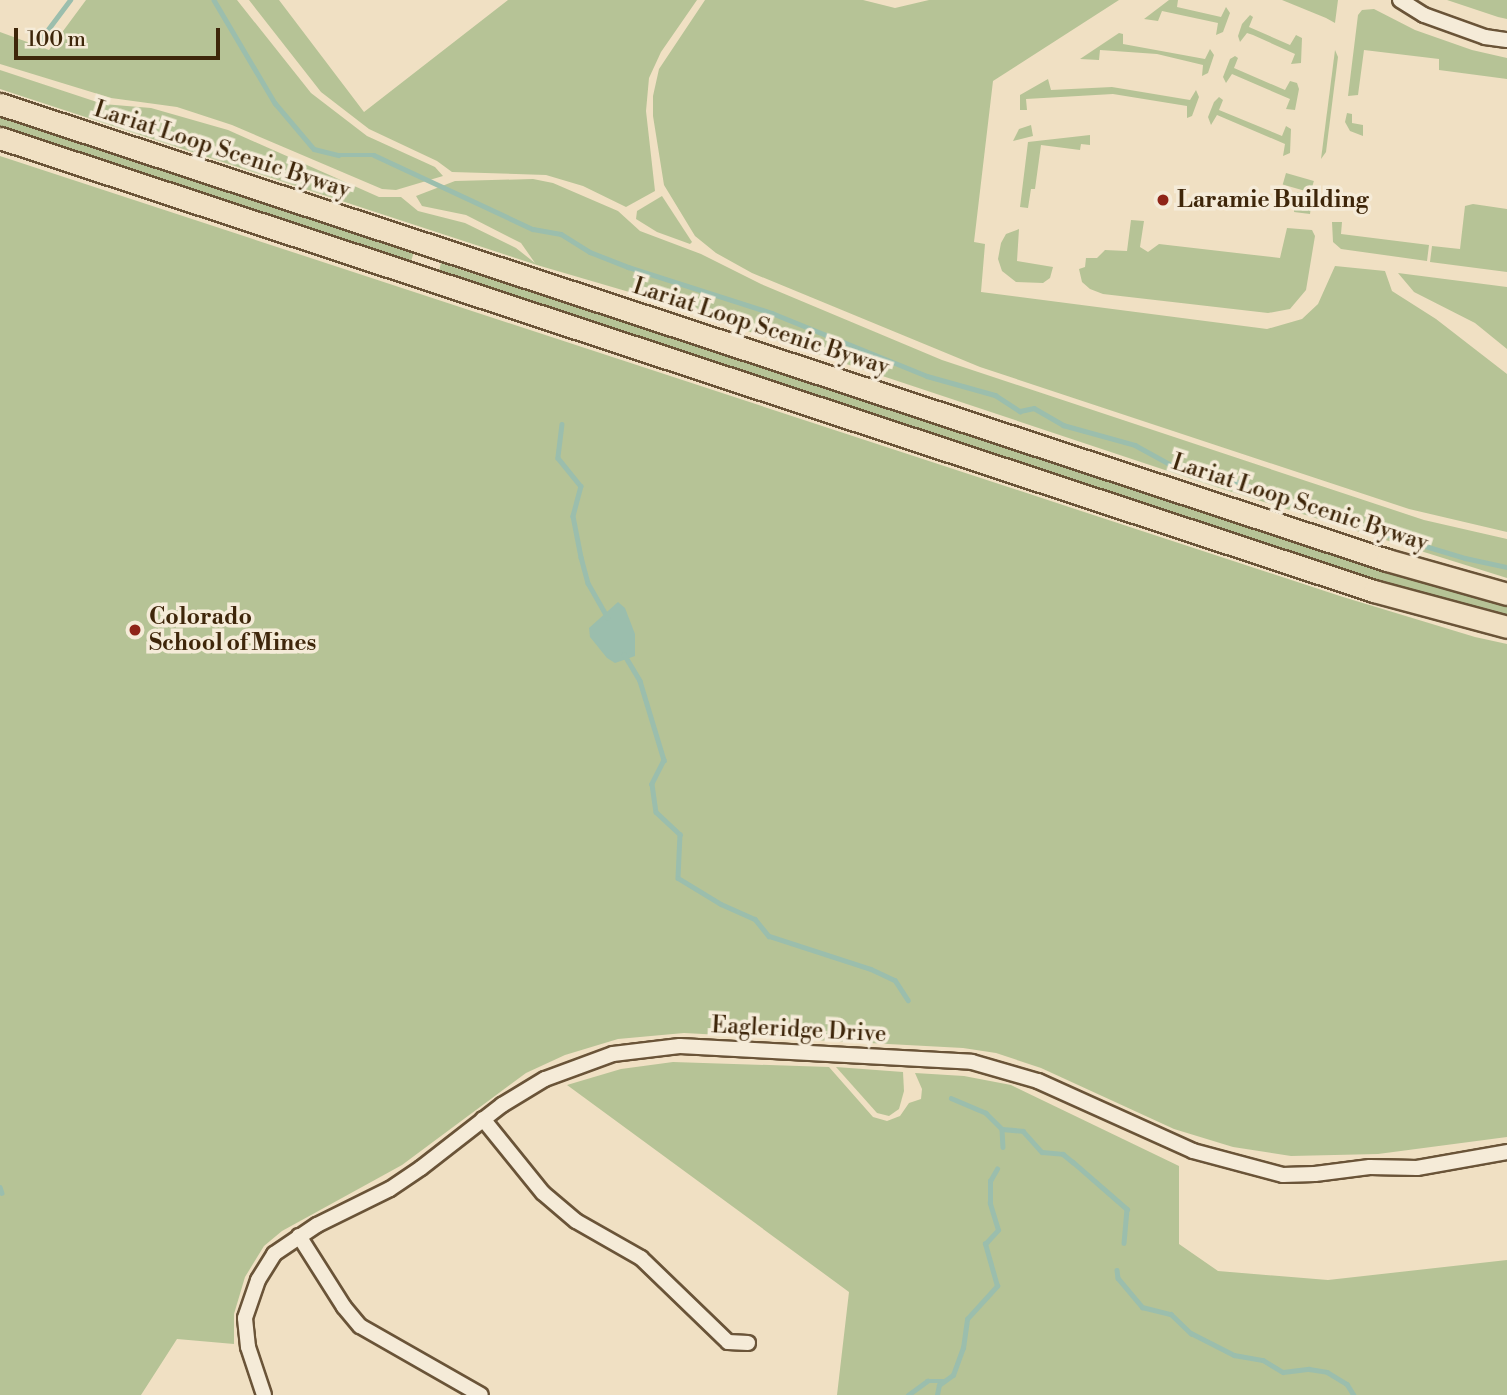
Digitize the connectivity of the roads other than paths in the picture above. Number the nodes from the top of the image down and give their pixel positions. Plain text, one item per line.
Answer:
1 (1400, 0) edge
2 (1507, 40) edge
3 (0, 104) edge
4 (0, 138) edge
5 (432, 246) junction
6 (421, 276) junction
7 (1507, 594) edge
8 (1507, 627) edge
9 (483, 1119) junction
10 (1507, 1153) edge
11 (299, 1236) junction
12 (748, 1343) dead end
13 (264, 1395) edge
14 (481, 1395) edge

1 - 2 street
3 - 5 highway, Lariat Loop Scenic Byway
4 - 6 highway
5 - 6 highway
5 - 7 highway, Lariat Loop Scenic Byway
6 - 8 highway
9 - 10 street, Eagleridge Drive
9 - 11 street, Eagleridge Drive
9 - 12 street
11 - 13 street, Eagleridge Drive
11 - 14 street

